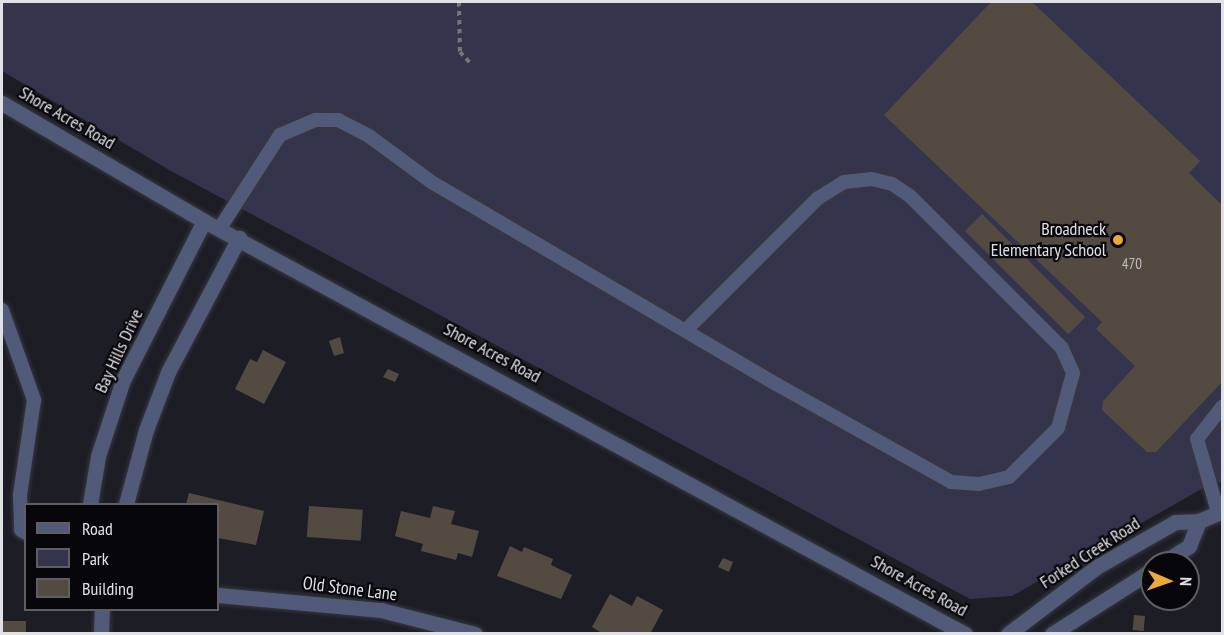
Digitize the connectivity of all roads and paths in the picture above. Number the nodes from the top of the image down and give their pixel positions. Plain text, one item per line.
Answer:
1 (459, 2) edge
2 (472, 65) dead end
3 (2, 103) edge
4 (204, 221) junction
5 (220, 228) junction
6 (239, 238) junction
7 (2, 310) edge
8 (686, 330) junction
9 (1222, 407) edge
10 (90, 503) edge
11 (126, 503) edge
12 (1220, 512) edge
13 (1199, 521) junction
14 (24, 532) edge
15 (1181, 551) edge
16 (1140, 578) edge
17 (219, 595) edge
18 (102, 611) edge
19 (101, 633) edge
20 (475, 633) edge
21 (965, 633) edge
22 (1008, 633) edge
23 (1052, 633) edge

1 - 2 path
3 - 4 street, Shore Acres Road
4 - 5 street, Shore Acres Road
4 - 10 street, Bay Hills Drive
5 - 6 street, Shore Acres Road
5 - 8 lane
6 - 11 street
6 - 21 street, Shore Acres Road
7 - 14 lane
8 - 8 lane
9 - 12 lane
12 - 13 street, Forked Creek Road
13 - 15 street
13 - 22 street, Forked Creek Road
16 - 23 street
17 - 20 street, Old Stone Lane
18 - 19 street

